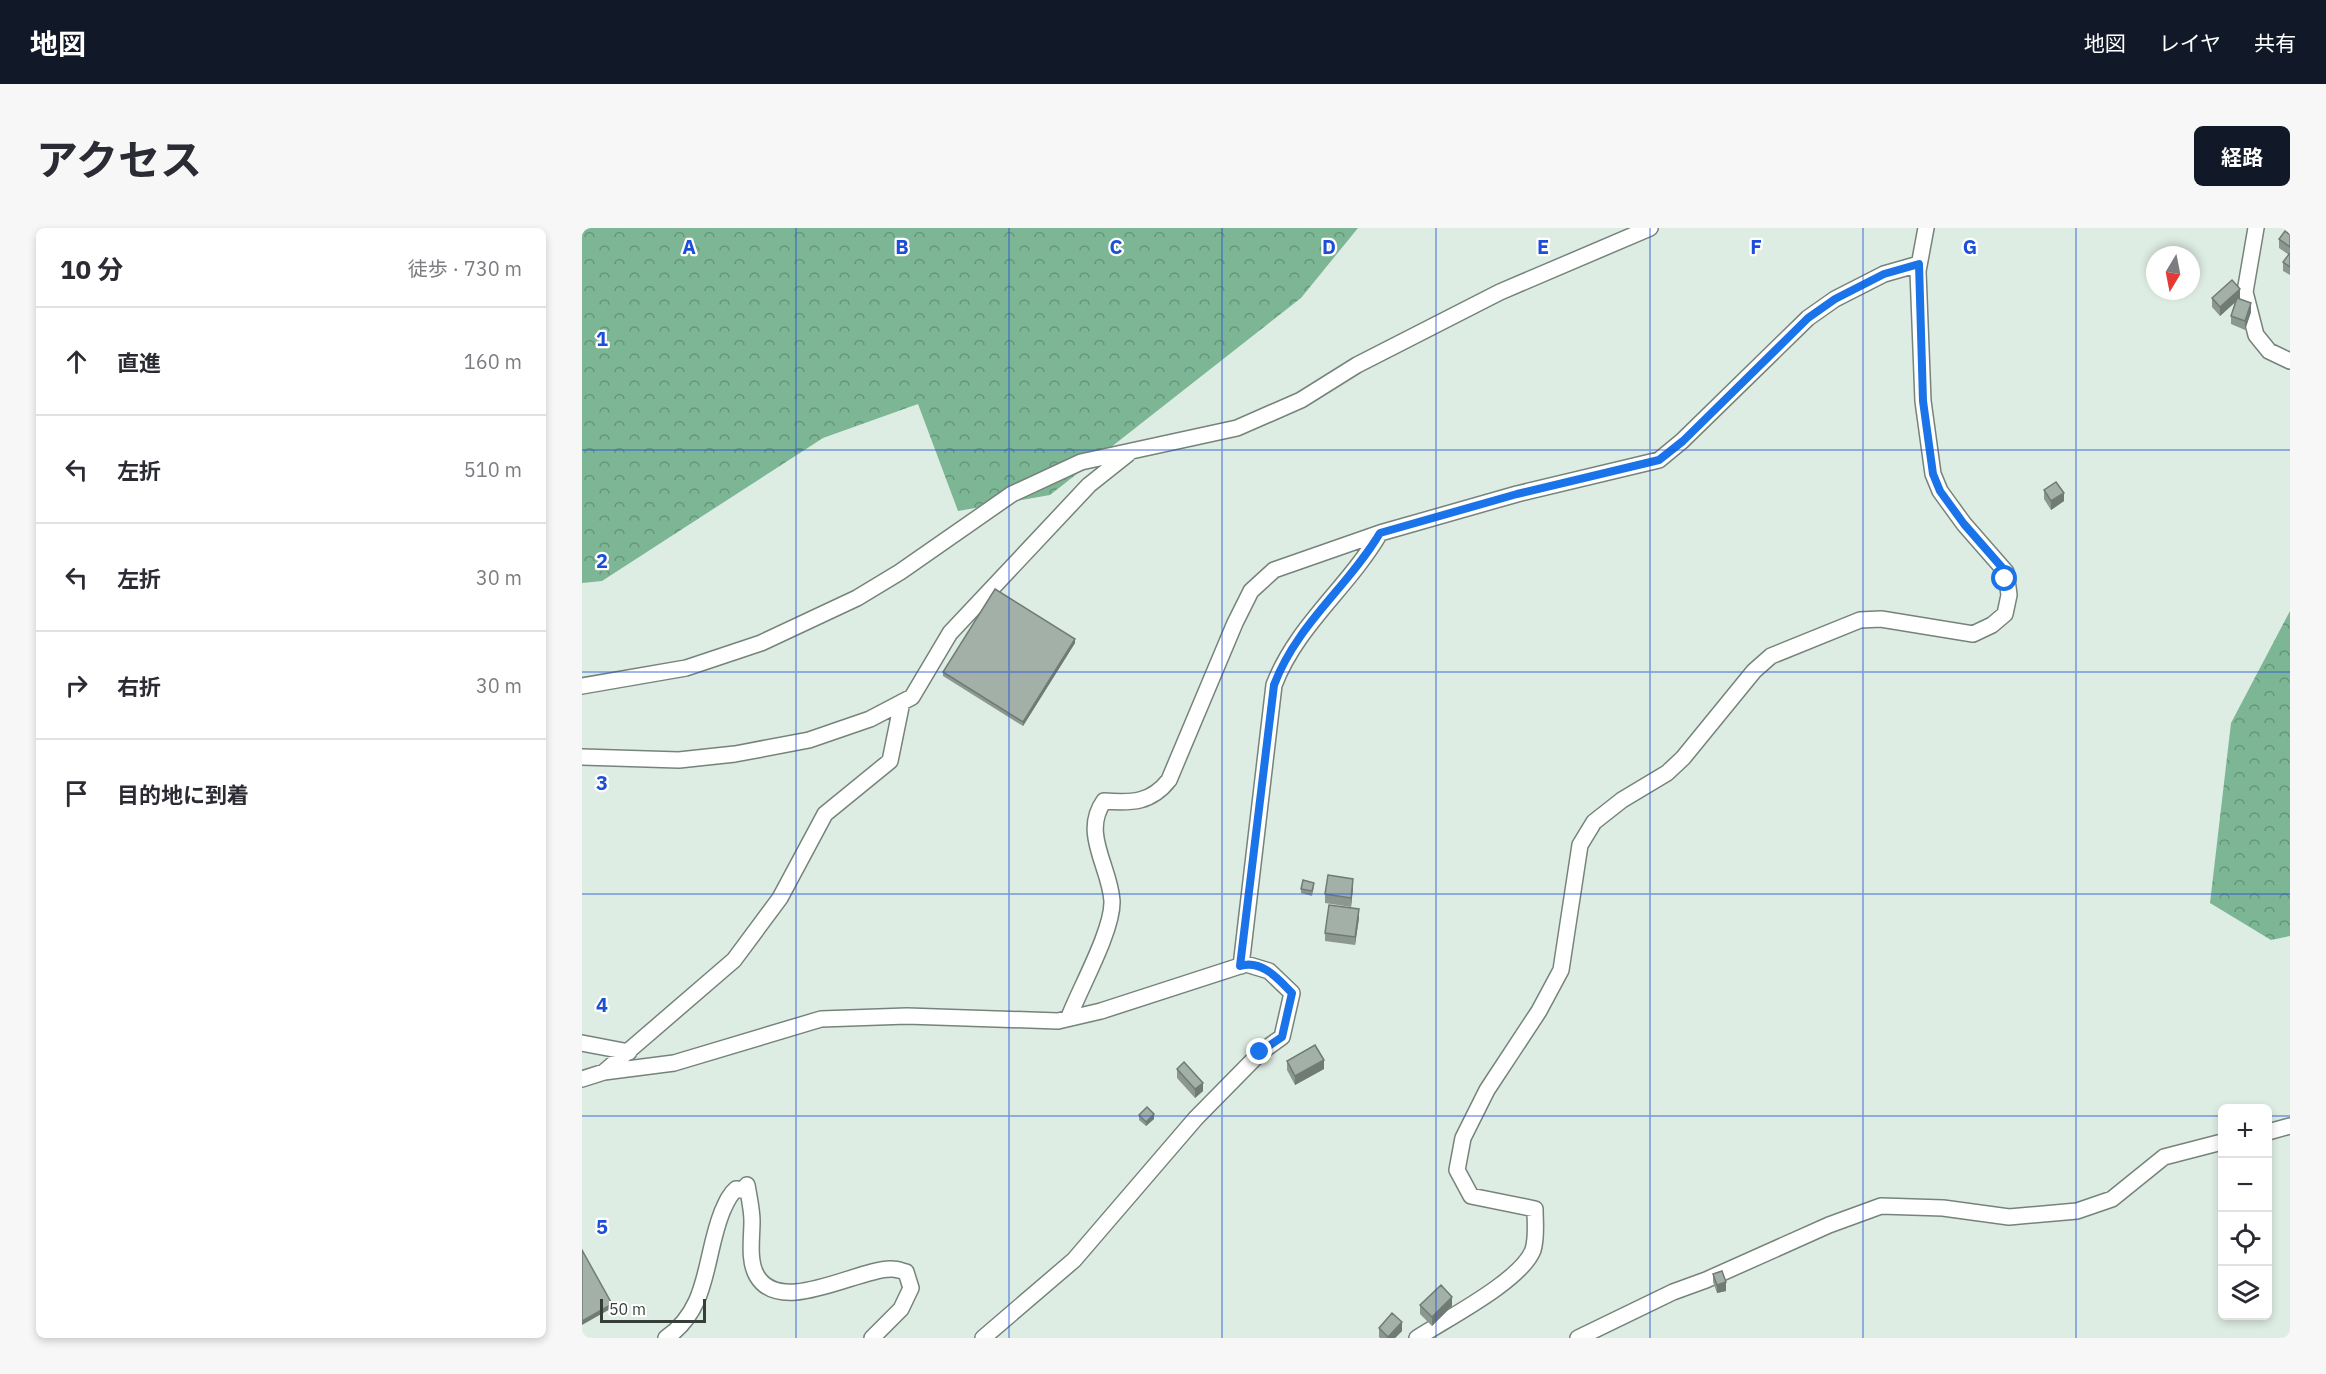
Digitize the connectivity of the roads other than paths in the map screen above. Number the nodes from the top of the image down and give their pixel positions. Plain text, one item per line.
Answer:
1 (1650, 228) edge
2 (1926, 228) edge
3 (2256, 228) edge
4 (1919, 264) junction
5 (2290, 361) edge
6 (1132, 450) junction
7 (1380, 533) junction
8 (582, 686) edge
9 (902, 702) junction
10 (582, 757) edge
11 (1240, 966) junction
12 (1069, 1017) junction
13 (582, 1043) edge
14 (629, 1052) junction
15 (604, 1072) junction
16 (582, 1078) edge
17 (2290, 1126) edge
18 (2272, 1131) edge
19 (2218, 1143) edge
20 (666, 1338) edge
21 (872, 1338) edge
22 (983, 1338) edge
23 (1417, 1338) edge
24 (1578, 1338) edge

1 - 6 street
2 - 4 street
3 - 5 street
4 - 7 street
4 - 23 street
6 - 8 street
6 - 9 street
7 - 11 street
7 - 12 street
9 - 10 street
9 - 14 street
11 - 12 street
11 - 22 street
12 - 15 street
13 - 14 street
14 - 15 street
15 - 16 street
17 - 18 street
19 - 24 street
20 - 21 street

